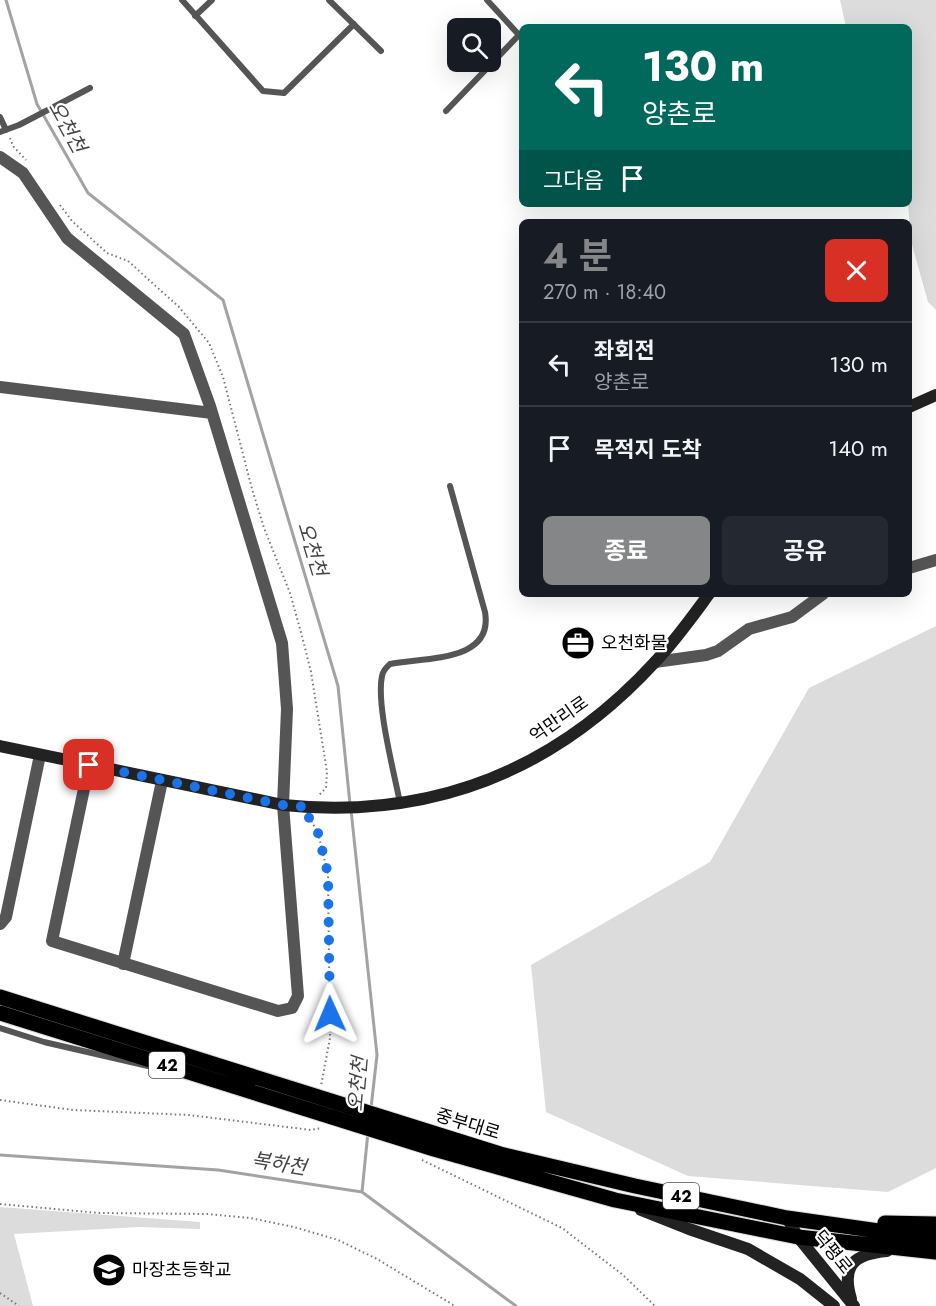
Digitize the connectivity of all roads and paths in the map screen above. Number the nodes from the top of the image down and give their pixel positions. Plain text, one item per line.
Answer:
1 (182, 0) edge
2 (212, 0) edge
3 (329, 0) edge
4 (487, 0) edge
5 (195, 16) junction
6 (354, 24) junction
7 (381, 51) dead end
8 (90, 88) dead end
9 (446, 111) dead end
10 (0, 117) edge
11 (3, 131) edge
12 (0, 157) edge
13 (29, 164) dead end
14 (59, 205) dead end
15 (0, 387) edge
16 (936, 395) edge
17 (912, 406) edge
18 (212, 413) junction
19 (450, 486) dead end
20 (936, 560) edge
21 (912, 567) edge
22 (707, 597) edge
23 (820, 597) edge
24 (655, 662) junction
25 (0, 746) edge
26 (40, 755) junction
27 (89, 765) junction
28 (162, 781) junction
29 (400, 804) junction
30 (283, 805) junction
31 (311, 807) junction
32 (0, 924) edge
33 (123, 964) junction
34 (0, 997) edge
35 (0, 1013) edge
36 (0, 1028) edge
37 (196, 1074) junction
38 (0, 1100) edge
39 (324, 1100) junction
40 (329, 1123) junction
41 (428, 1155) junction
42 (615, 1200) junction
43 (0, 1204) edge
44 (747, 1210) junction
45 (787, 1218) junction
46 (936, 1224) edge
47 (798, 1236) junction
48 (936, 1239) edge
49 (911, 1249) junction
50 (936, 1252) edge
51 (0, 1293) edge
52 (19, 1306) edge
53 (455, 1306) edge
54 (655, 1306) edge
55 (834, 1306) edge
56 (854, 1306) edge

1 - 5 lane
2 - 5 lane
3 - 6 lane
4 - 9 lane
5 - 6 lane
6 - 7 lane
8 - 11 lane
10 - 11 lane
11 - 13 path
12 - 18 street
14 - 31 path
15 - 18 street
16 - 17 street
18 - 30 street
19 - 29 lane
20 - 21 street
22 - 24 street, 억만리로
23 - 24 street
24 - 29 street, 억만리로
25 - 26 street, 억만리로
26 - 27 street, 억만리로
26 - 32 street
27 - 28 street, 억만리로
27 - 33 street
28 - 30 street, 억만리로
28 - 33 street
29 - 31 street, 억만리로
30 - 31 street, 억만리로
30 - 33 street
31 - 39 path
34 - 39 main road, 중부대로 / 42
35 - 37 main road, 42
36 - 37 lane
37 - 40 main road, 42
38 - 40 path
39 - 44 main road, 중부대로 / 42
40 - 41 main road, 42
41 - 42 main road, 중부대로 / 42
41 - 54 path
42 - 47 main road, 중부대로 / 42
42 - 55 street
43 - 53 path
44 - 45 main road, 중부대로 / 42
44 - 46 main road
45 - 47 street, 덕평로
45 - 48 main road, 중부대로 / 42
47 - 49 main road, 중부대로 / 42
47 - 56 street, 덕평로
49 - 50 main road, 중부대로 / 42
49 - 56 street
51 - 52 path

